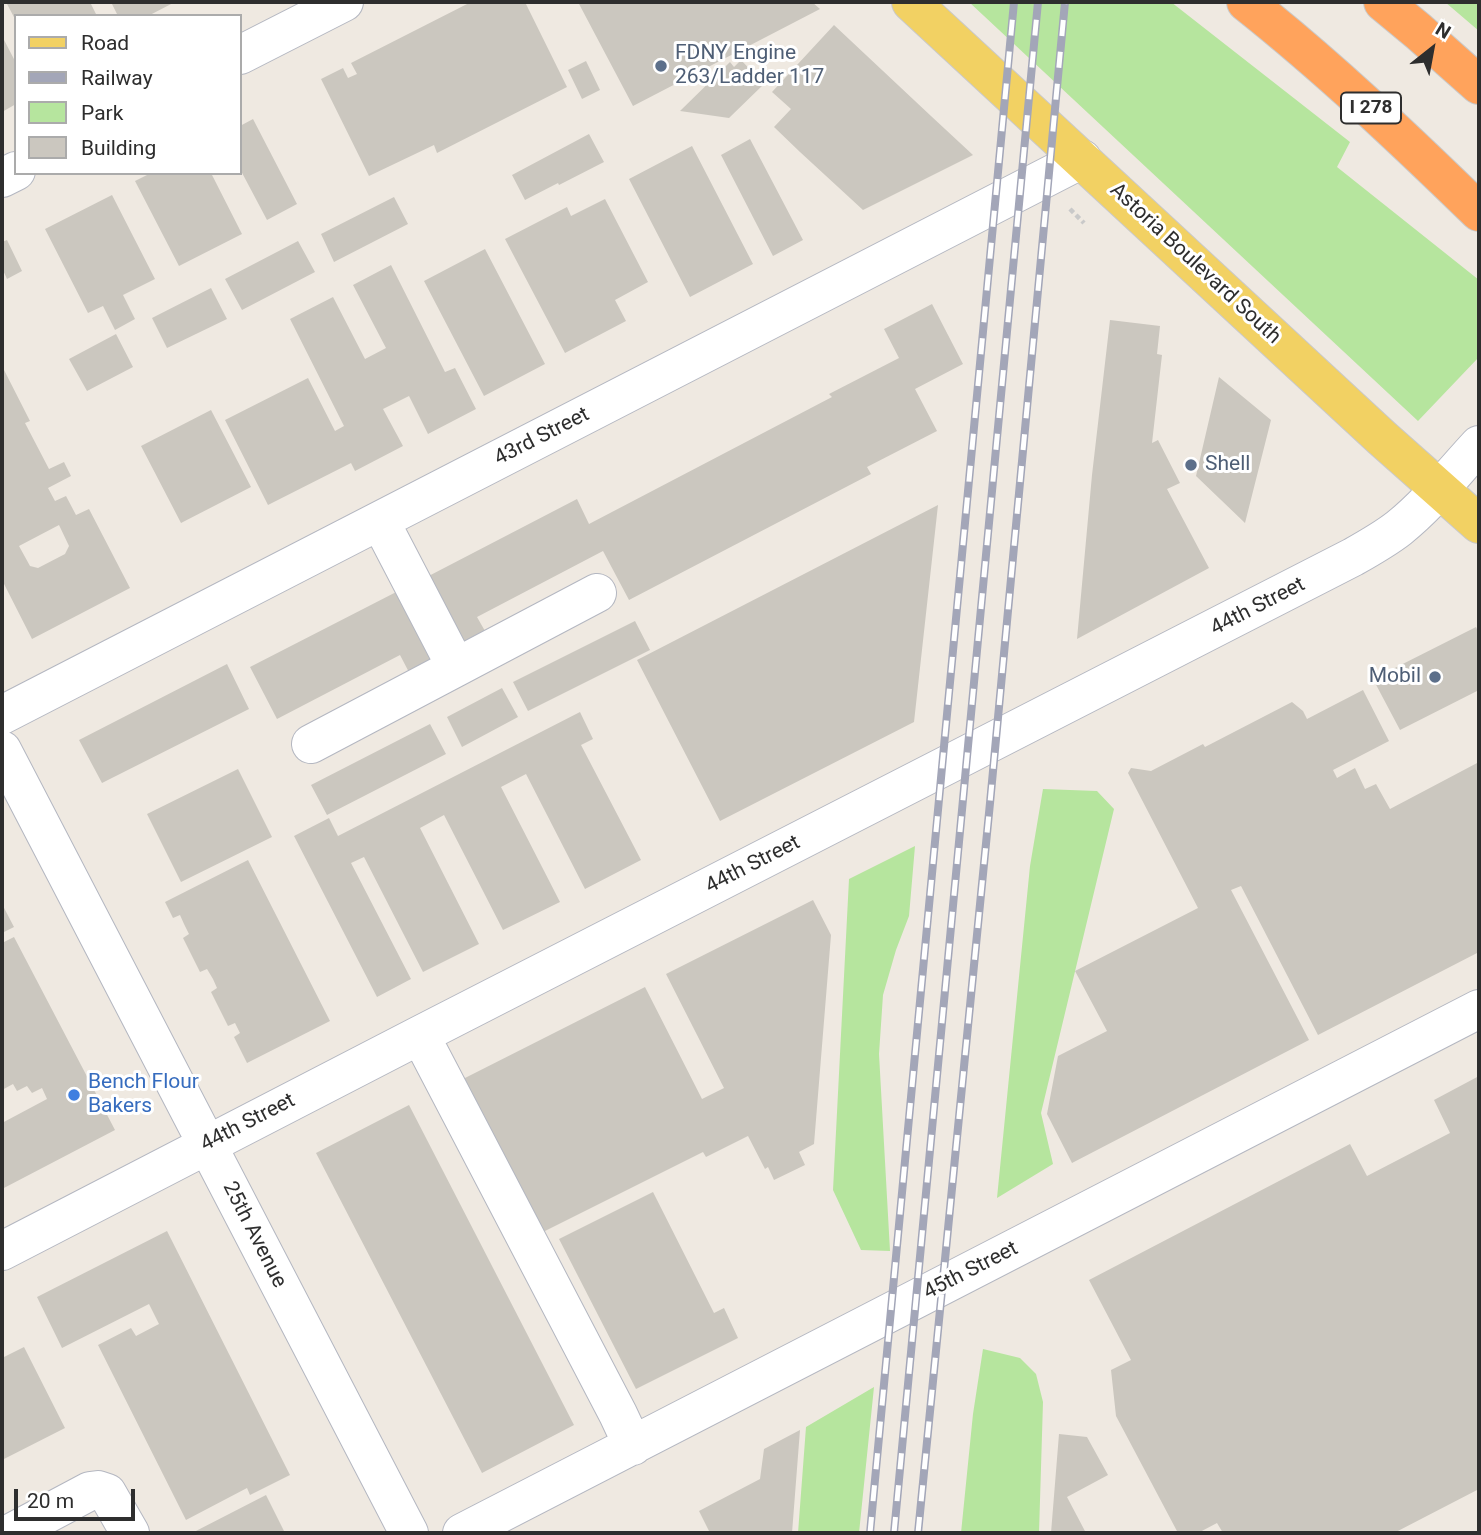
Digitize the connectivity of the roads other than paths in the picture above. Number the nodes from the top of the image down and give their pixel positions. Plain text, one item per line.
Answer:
1 (344, 2) edge
2 (911, 2) edge
3 (1246, 2) edge
4 (1382, 2) edge
5 (242, 54) edge
6 (1479, 85) edge
7 (1082, 159) junction
8 (1479, 212) edge
9 (1459, 467) edge
10 (380, 521) junction
11 (1479, 524) edge
12 (597, 593) dead end
13 (456, 667) junction
14 (2, 715) edge
15 (311, 744) dead end
16 (2, 750) edge
17 (1479, 1009) edge
18 (420, 1035) junction
19 (207, 1144) junction
20 (2, 1251) edge
21 (633, 1446) junction
22 (11, 1533) edge
23 (130, 1533) edge
24 (409, 1533) edge
25 (462, 1533) edge

1 - 5 street
2 - 7 main road, Astoria Boulevard South
3 - 8 highway, I 278
4 - 6 highway
7 - 9 main road, Astoria Boulevard South
7 - 10 street, 43rd Street
9 - 11 main road, Astoria Boulevard South
9 - 18 street, 44th Street
10 - 13 street
10 - 14 street, 43rd Street
12 - 13 street
13 - 15 street
16 - 19 street, 25th Avenue
17 - 21 street, 45th Street
18 - 19 street, 44th Street
18 - 21 street
19 - 20 street, 44th Street
19 - 24 street, 25th Avenue
21 - 25 street, 45th Street
22 - 23 street

